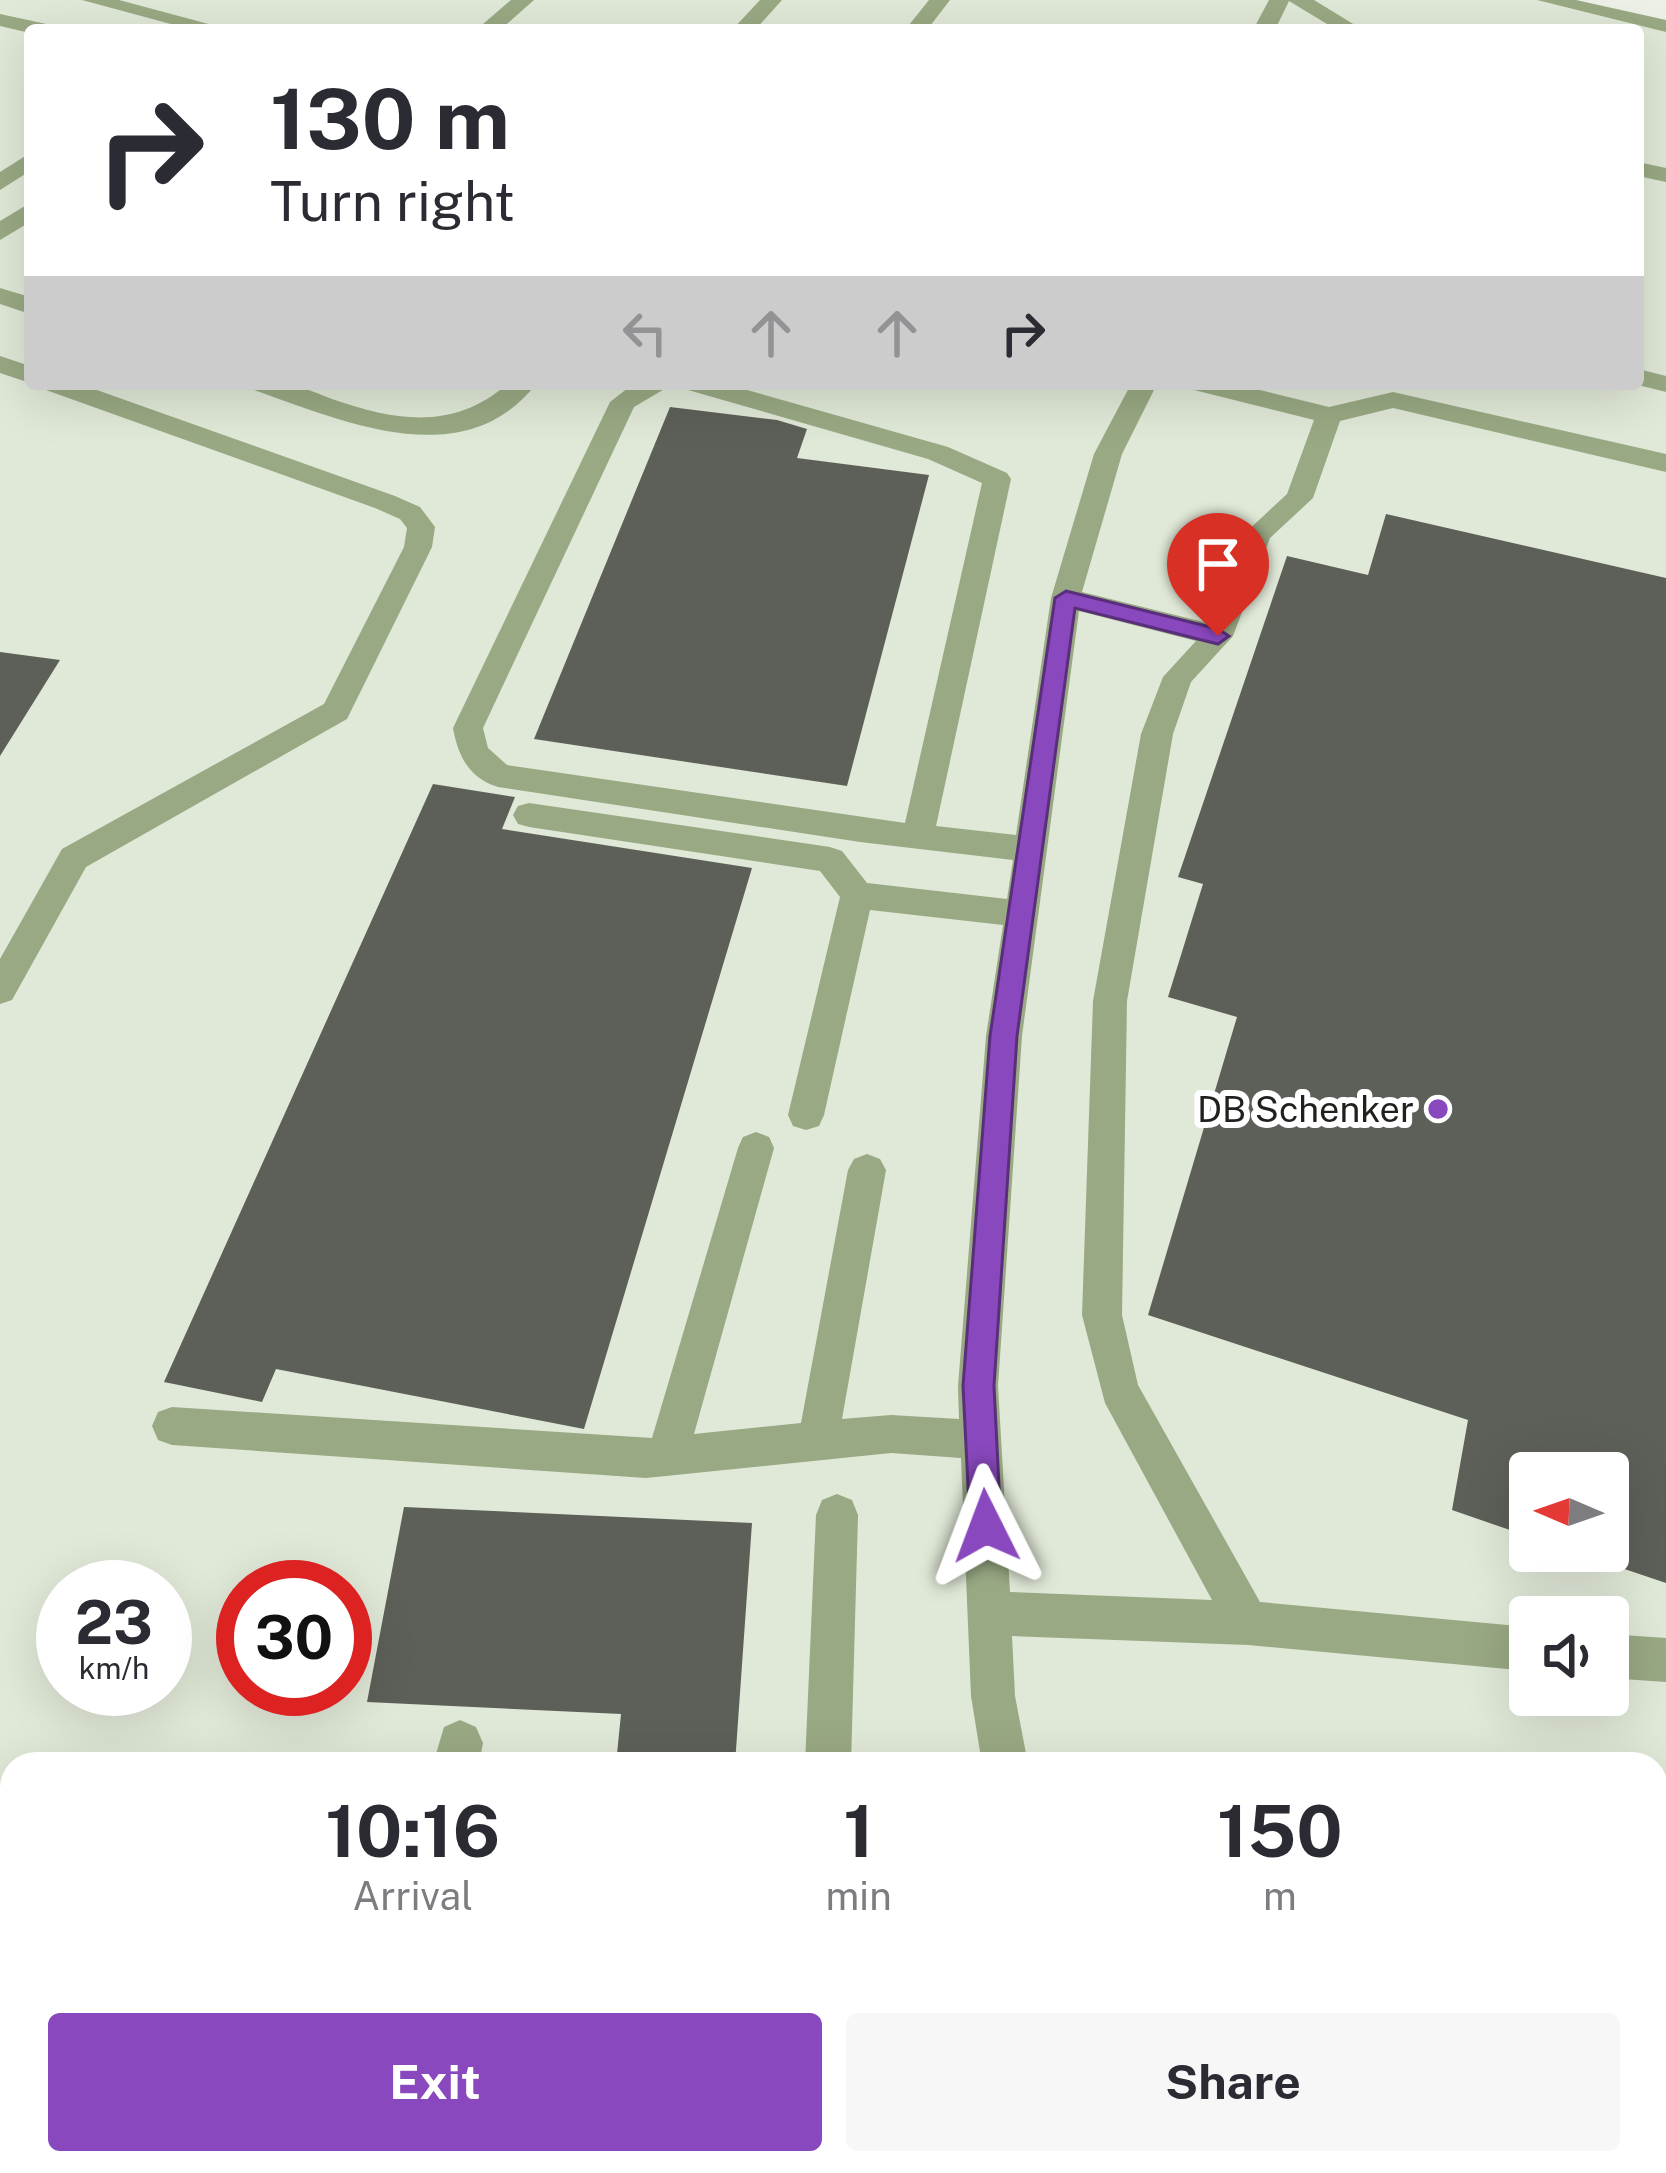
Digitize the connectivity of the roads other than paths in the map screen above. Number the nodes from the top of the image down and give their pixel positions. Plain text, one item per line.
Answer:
1 (92, 0) edge
2 (524, 0) edge
3 (772, 0) edge
4 (940, 0) edge
5 (1299, 0) edge
6 (1547, 0) edge
7 (194, 24) edge
8 (494, 24) edge
9 (749, 24) edge
10 (921, 24) edge
11 (1341, 24) edge
12 (1666, 26) edge
13 (24, 165) edge
14 (0, 183) edge
15 (24, 215) edge
16 (0, 233) edge
17 (72, 390) edge
18 (281, 390) edge
19 (518, 390) edge
20 (641, 390) edge
21 (718, 390) edge
22 (1141, 390) edge
23 (1227, 390) edge
24 (1329, 415) junction
25 (1666, 463) edge
26 (1066, 598) junction
27 (1218, 636) junction
28 (529, 815) dead end
29 (917, 836) junction
30 (1028, 848) junction
31 (856, 896) junction
32 (1019, 914) junction
33 (0, 990) edge
34 (806, 1114) dead end
35 (756, 1148) dead end
36 (867, 1170) dead end
37 (172, 1426) dead end
38 (981, 1440) junction
39 (818, 1441) junction
40 (668, 1456) junction
41 (837, 1515) dead end
42 (990, 1613) junction
43 (1248, 1623) junction
44 (1509, 1647) edge
45 (1629, 1657) edge
46 (1666, 1660) edge
47 (828, 1752) edge
48 (1003, 1752) edge

1 - 7 street
2 - 8 street
3 - 9 street
4 - 10 street
5 - 11 street
6 - 12 street
13 - 14 street
15 - 16 street
17 - 33 street
18 - 19 street
20 - 29 street
21 - 29 street
22 - 26 street
23 - 24 street
24 - 25 street
24 - 27 street
26 - 27 street
26 - 30 street
27 - 43 street
28 - 31 street
29 - 30 street
30 - 32 street
31 - 32 street
31 - 34 street
32 - 38 street
35 - 40 street
36 - 39 street
37 - 40 street
38 - 39 street
38 - 42 street
39 - 40 street
41 - 47 street
42 - 43 street
42 - 48 street
43 - 44 street
45 - 46 street

